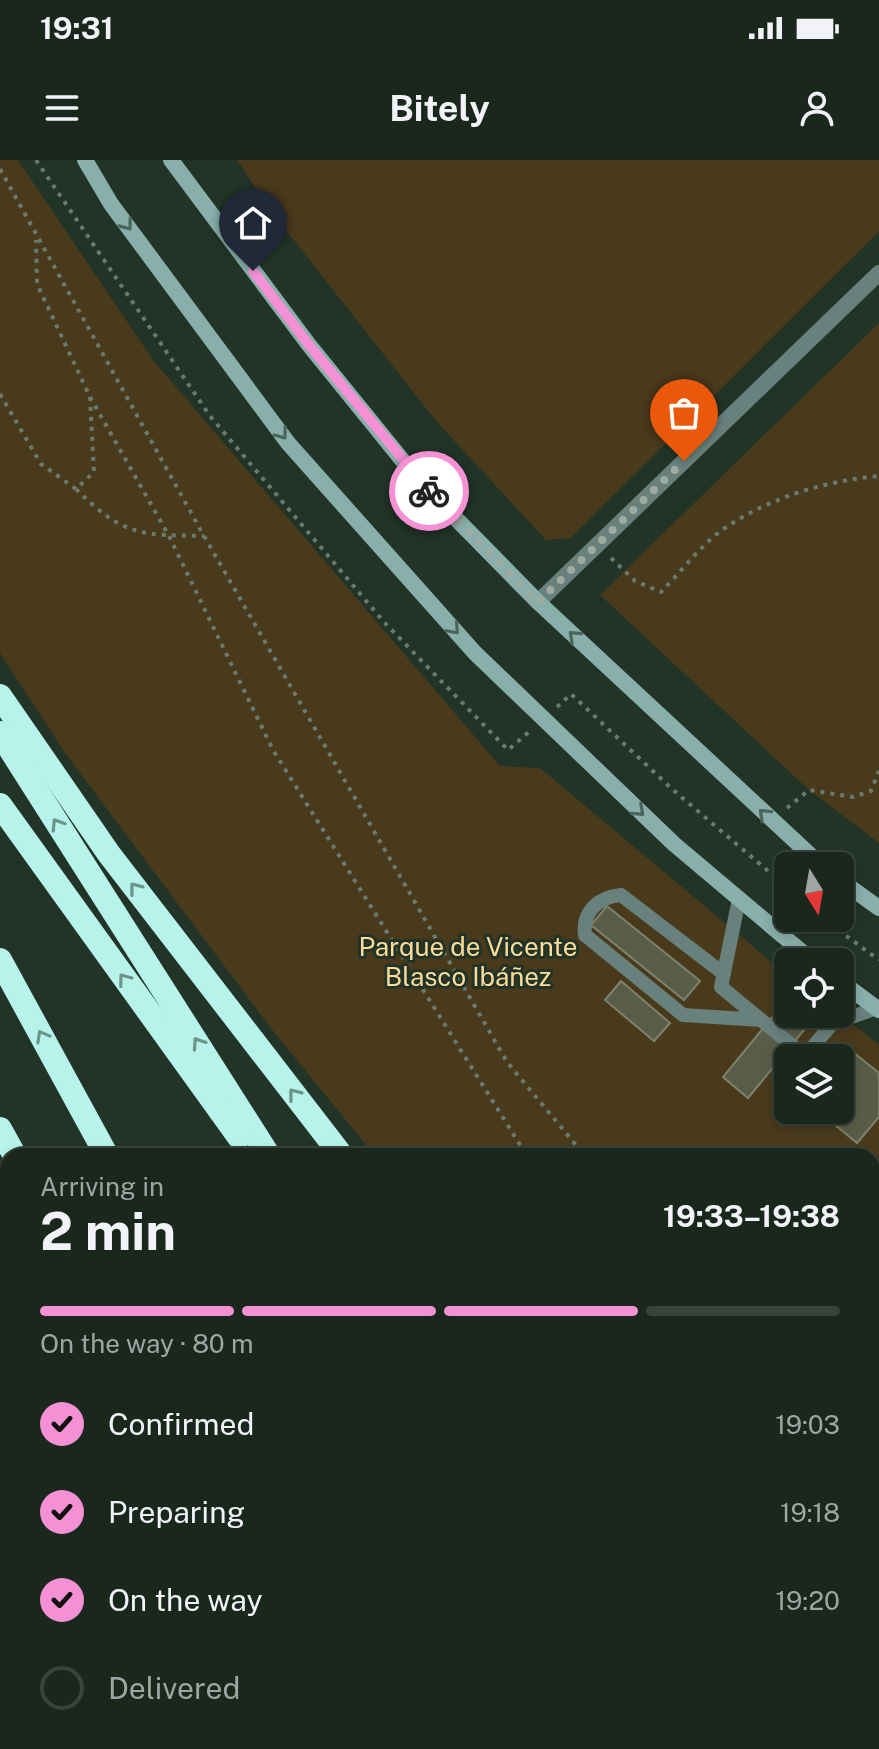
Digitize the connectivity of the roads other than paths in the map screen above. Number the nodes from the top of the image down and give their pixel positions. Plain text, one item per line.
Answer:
1 (85, 160) edge
2 (171, 160) edge
3 (879, 273) edge
4 (538, 602) junction
5 (0, 696) edge
6 (0, 733) edge
7 (0, 805) edge
8 (806, 852) edge
9 (854, 890) edge
10 (739, 899) junction
11 (879, 908) edge
12 (797, 948) edge
13 (0, 960) edge
14 (724, 974) junction
15 (854, 991) edge
16 (878, 1009) edge
17 (761, 1020) junction
18 (79, 1105) junction
19 (0, 1129) edge
20 (11, 1148) edge
21 (103, 1148) edge
22 (109, 1148) edge
23 (245, 1148) edge
24 (264, 1148) edge
25 (336, 1148) edge

1 -> 10 street
2 - 4 street
3 - 4 street
8 -> 4 street
25 -> 5 highway
24 -> 6 highway
23 -> 7 highway
9 - 11 street
10 - 12 street
10 - 14 lane
18 -> 13 highway
14 - 17 lane
14 - 17 lane
15 - 16 street
16 - 17 lane
18 - 21 highway
18 - 22 highway
19 - 20 highway

